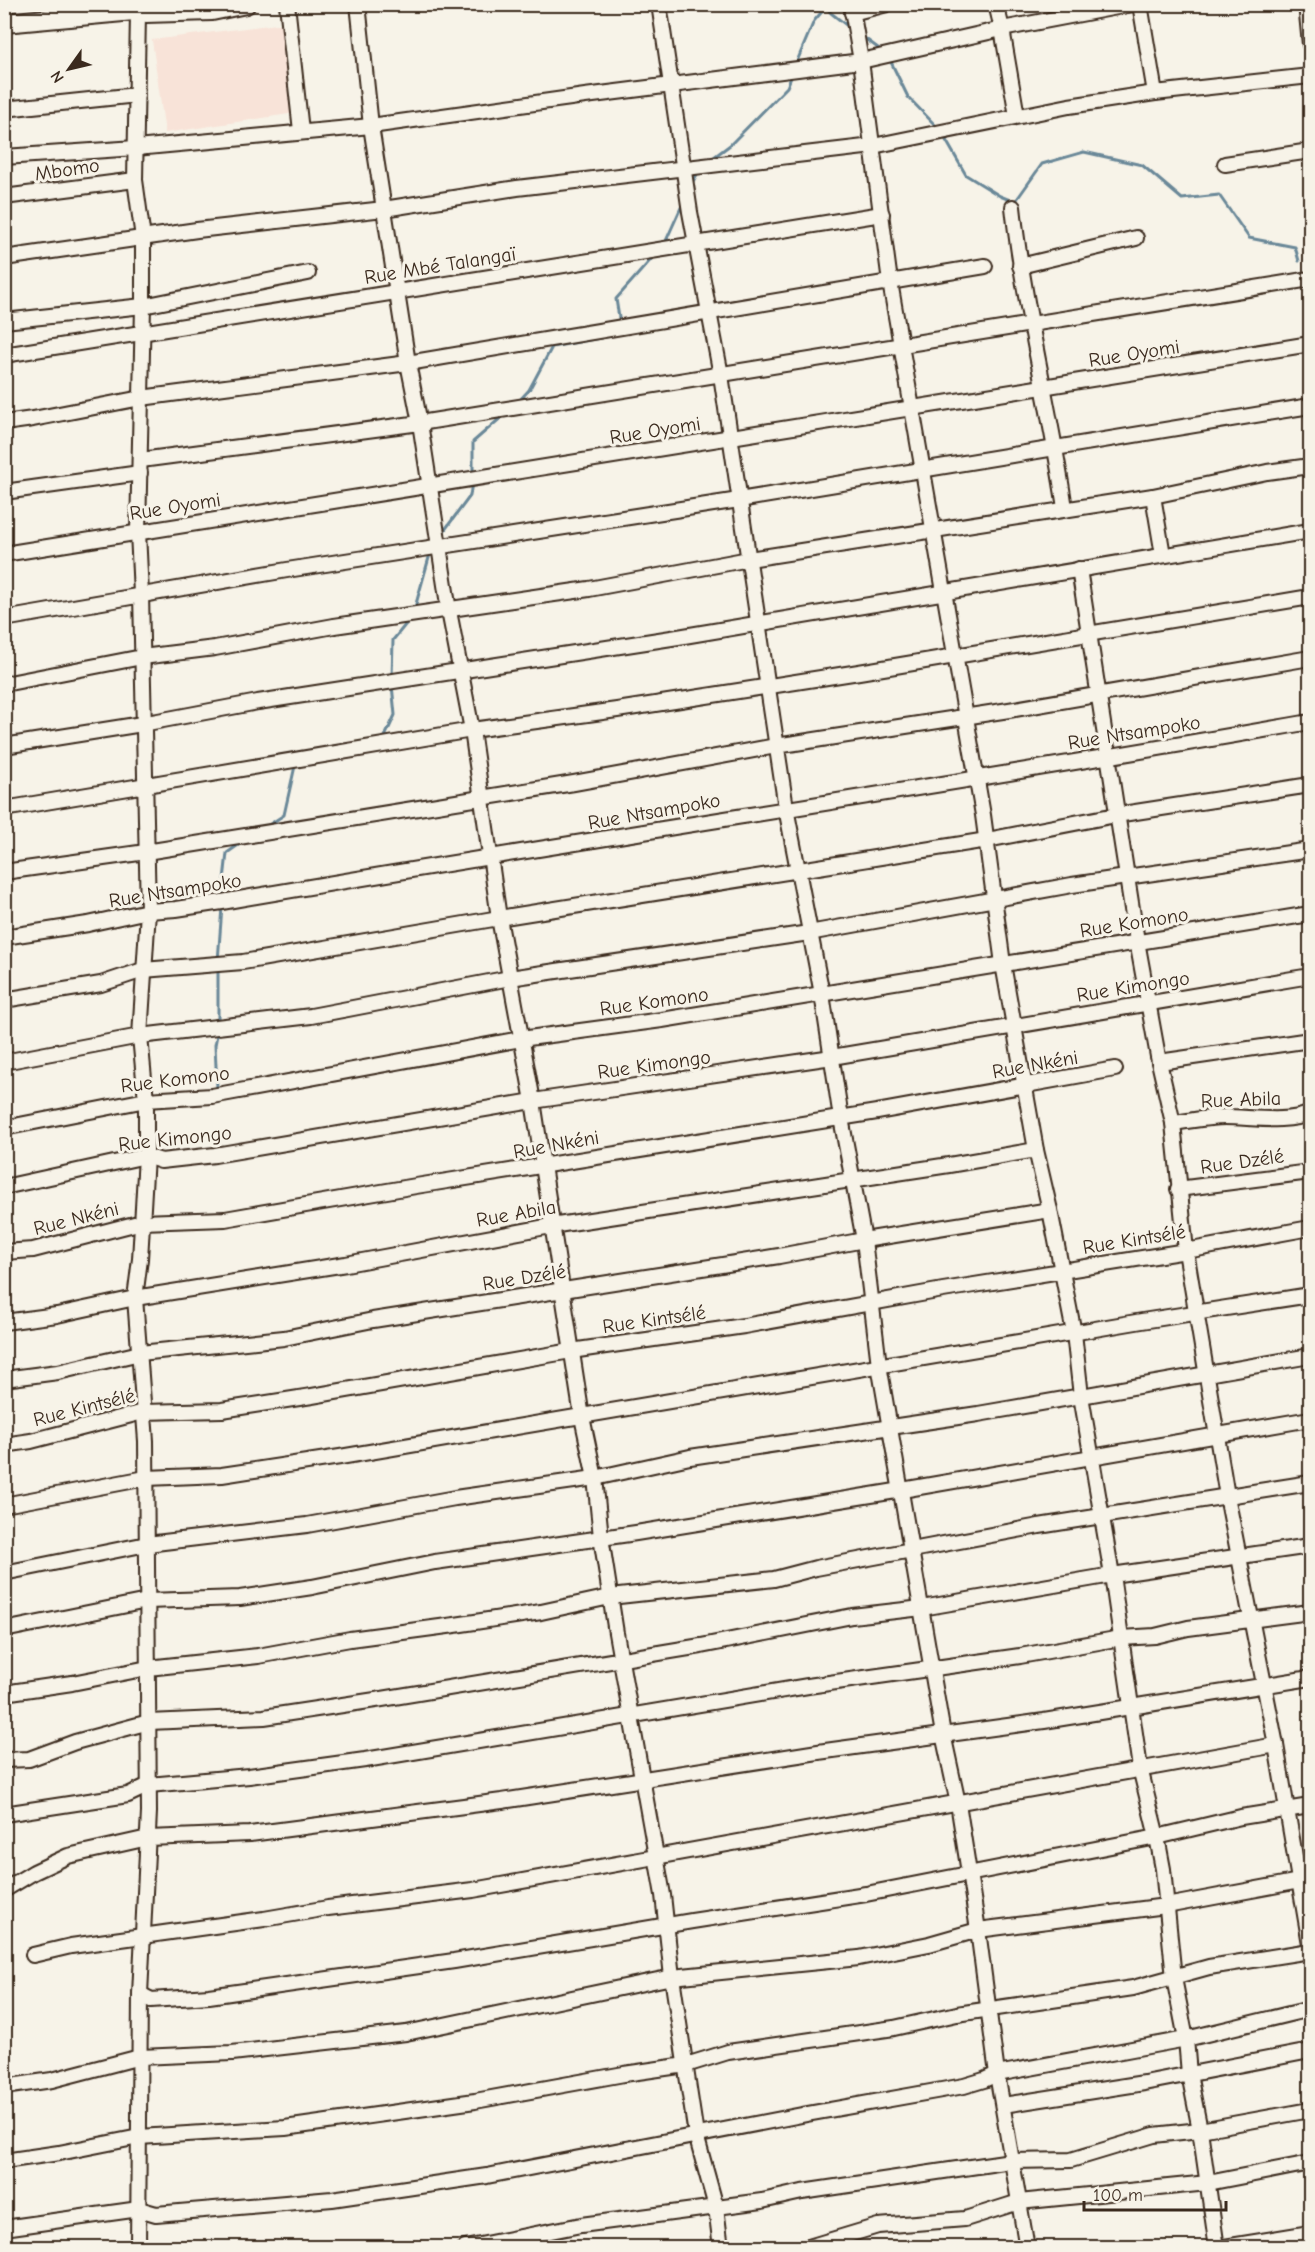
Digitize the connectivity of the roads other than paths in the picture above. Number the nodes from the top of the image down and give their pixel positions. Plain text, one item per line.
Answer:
1 (96, 4) edge
2 (246, 4) edge
3 (287, 4) edge
4 (358, 4) edge
5 (659, 4) edge
6 (887, 4) edge
7 (996, 4) edge
8 (1133, 4) edge
9 (1140, 4) edge
10 (1306, 4) edge
11 (140, 9) edge
12 (852, 9) edge
13 (4, 16) edge
14 (4, 22) edge
15 (1002, 29) junction
16 (1311, 45) edge
17 (861, 61) junction
18 (1311, 76) edge
19 (671, 85) junction
20 (1155, 93) junction
21 (137, 95) junction
22 (4, 109) edge
23 (1017, 116) junction
24 (371, 126) junction
25 (301, 131) junction
26 (873, 146) junction
27 (136, 148) junction
28 (1311, 151) edge
29 (4, 157) edge
30 (1225, 164) dead end
31 (684, 168) junction
32 (135, 180) junction
33 (4, 197) edge
34 (1013, 207) dead end
35 (384, 209) junction
36 (882, 214) junction
37 (143, 238) junction
38 (1136, 238) dead end
39 (697, 243) junction
40 (4, 258) edge
41 (985, 266) dead end
42 (1020, 266) junction
43 (308, 273) dead end
44 (1311, 279) edge
45 (890, 282) junction
46 (398, 292) junction
47 (143, 306) junction
48 (711, 313) junction
49 (4, 321) edge
50 (1032, 324) junction
51 (143, 333) junction
52 (1311, 344) edge
53 (901, 345) junction
54 (4, 355) edge
55 (408, 363) junction
56 (722, 375) junction
57 (1044, 387) junction
58 (141, 398) junction
59 (1311, 406) edge
60 (911, 408) junction
61 (4, 423) edge
62 (420, 423) junction
63 (730, 438) junction
64 (1056, 448) junction
65 (1311, 466) edge
66 (140, 467) junction
67 (922, 469) junction
68 (429, 486) junction
69 (4, 492) edge
70 (1154, 496) junction
71 (739, 500) junction
72 (1065, 508) junction
73 (933, 531) junction
74 (1311, 531) edge
75 (138, 532) junction
76 (438, 548) junction
77 (4, 554) edge
78 (1163, 555) junction
79 (749, 559) junction
80 (1079, 569) junction
81 (943, 592) junction
82 (141, 594) junction
83 (1311, 597) edge
84 (449, 611) junction
85 (4, 619) edge
86 (759, 623) junction
87 (1089, 634) junction
88 (954, 655) junction
89 (142, 657) junction
90 (1311, 658) edge
91 (462, 671) junction
92 (4, 684) edge
93 (768, 686) junction
94 (1098, 694) junction
95 (964, 717) junction
96 (1311, 722) edge
97 (142, 724) junction
98 (472, 730) junction
99 (4, 746) edge
100 (776, 746) junction
101 (1108, 756) junction
102 (976, 780) junction
103 (1311, 785) edge
104 (145, 786) junction
105 (482, 797) junction
106 (786, 808) junction
107 (4, 809) edge
108 (1116, 815) junction
109 (987, 840) junction
110 (1311, 850) edge
111 (146, 852) junction
112 (491, 856) junction
113 (798, 871) junction
114 (4, 872) edge
115 (1127, 878) junction
116 (994, 900) junction
117 (148, 911) junction
118 (1311, 914) edge
119 (499, 918) junction
120 (809, 933) junction
121 (4, 937) edge
122 (1137, 941) junction
123 (1003, 964) junction
124 (142, 970) junction
125 (1311, 976) edge
126 (510, 978) junction
127 (822, 994) junction
128 (4, 1000) edge
129 (1149, 1003) junction
130 (1015, 1025) junction
131 (140, 1036) junction
132 (521, 1039) junction
133 (1311, 1040) edge
134 (832, 1057) junction
135 (4, 1062) edge
136 (1159, 1062) junction
137 (1115, 1069) dead end
138 (1026, 1085) junction
139 (146, 1100) junction
140 (533, 1101) junction
141 (1311, 1113) edge
142 (841, 1118) junction
143 (1173, 1123) junction
144 (4, 1128) edge
145 (1036, 1150) junction
146 (146, 1156) junction
147 (543, 1167) junction
148 (1311, 1172) edge
149 (852, 1179) junction
150 (4, 1188) edge
151 (1178, 1189) junction
152 (1050, 1210) junction
153 (142, 1222) junction
154 (551, 1226) junction
155 (1311, 1228) edge
156 (864, 1240) junction
157 (1186, 1251) junction
158 (4, 1252) edge
159 (1061, 1270) junction
160 (561, 1291) junction
161 (1311, 1295) edge
162 (135, 1298) junction
163 (873, 1303) junction
164 (1197, 1312) junction
165 (4, 1322) edge
166 (1074, 1333) junction
167 (571, 1350) junction
168 (140, 1353) junction
169 (1311, 1356) edge
170 (879, 1365) junction
171 (1207, 1374) junction
172 (4, 1379) edge
173 (1081, 1396) junction
174 (143, 1412) junction
175 (582, 1417) junction
176 (1311, 1419) edge
177 (890, 1426) junction
178 (1217, 1434) junction
179 (4, 1444) edge
180 (1091, 1458) junction
181 (146, 1478) junction
182 (595, 1478) junction
183 (1311, 1483) edge
184 (902, 1490) junction
185 (1227, 1496) junction
186 (4, 1505) edge
187 (1101, 1516) junction
188 (601, 1537) junction
189 (147, 1544) junction
190 (1311, 1546) edge
191 (912, 1550) junction
192 (1238, 1556) junction
193 (4, 1573) edge
194 (1112, 1575) junction
195 (610, 1597) junction
196 (147, 1601) junction
197 (922, 1608) junction
198 (1311, 1612) edge
199 (1251, 1621) junction
200 (4, 1630) edge
201 (1121, 1638) junction
202 (621, 1659) junction
203 (932, 1667) junction
204 (148, 1668) junction
205 (1311, 1678) edge
206 (1264, 1686) junction
207 (4, 1693) edge
208 (1131, 1706) junction
209 (631, 1716) junction
210 (149, 1722) junction
211 (943, 1734) junction
212 (1276, 1745) junction
213 (4, 1761) edge
214 (1140, 1768) junction
215 (643, 1779) junction
216 (149, 1785) junction
217 (958, 1803) junction
218 (1311, 1806) edge
219 (1286, 1810) junction
220 (4, 1814) edge
221 (1157, 1837) junction
222 (148, 1838) junction
223 (657, 1856) junction
224 (967, 1875) junction
225 (1305, 1880) edge
226 (4, 1890) edge
227 (1166, 1906) junction
228 (666, 1926) junction
229 (978, 1930) junction
230 (144, 1935) junction
231 (1311, 1944) edge
232 (1311, 1951) edge
233 (33, 1955) dead end
234 (672, 1977) junction
235 (1174, 1978) junction
236 (140, 1994) junction
237 (989, 2009) junction
238 (1311, 2009) edge
239 (1186, 2038) junction
240 (1311, 2051) edge
241 (140, 2057) junction
242 (686, 2065) junction
243 (997, 2074) junction
244 (1189, 2074) junction
245 (4, 2087) edge
246 (1003, 2105) junction
247 (1311, 2110) edge
248 (1200, 2130) junction
249 (696, 2135) junction
250 (139, 2137) junction
251 (4, 2161) edge
252 (1011, 2161) junction
253 (1311, 2163) edge
254 (1208, 2183) junction
255 (1019, 2202) junction
256 (716, 2207) junction
257 (139, 2209) junction
258 (4, 2228) edge
259 (1311, 2233) edge
260 (138, 2247) edge
261 (465, 2247) edge
262 (721, 2247) edge
263 (805, 2247) edge
264 (1027, 2247) edge
265 (1217, 2247) edge

1 - 13 main road
2 - 11 main road
3 - 25 street
4 - 24 street
5 - 19 street
6 - 12 street
7 - 15 street
8 - 15 street
9 - 20 street
10 - 16 street
11 - 14 main road
11 - 21 street
12 - 17 street
15 - 17 street
15 - 23 street
17 - 19 street
17 - 26 street
18 - 20 street
19 - 24 street
19 - 31 street
20 - 23 street
21 - 22 street
21 - 27 street
23 - 26 street
24 - 25 street
24 - 35 street
25 - 27 street
26 - 31 street
26 - 36 street
27 - 29 street
27 - 32 street
28 - 30 street
31 - 35 street
31 - 39 street
32 - 33 street, Mbomo
32 - 37 street
34 - 42 street
35 - 37 street
35 - 46 street
36 - 39 street, Rue Mbé Talangaï
36 - 45 street
37 - 40 street
37 - 47 street
38 - 42 street
39 - 46 street, Rue Mbé Talangaï
39 - 48 street
41 - 45 street
42 - 50 street
43 - 47 street
44 - 50 street
45 - 48 street
45 - 53 street
46 - 51 street, Rue Mbé Talangaï
46 - 55 street
47 - 49 street
47 - 51 street
48 - 55 street
48 - 56 street
50 - 53 street
50 - 57 street
51 - 54 street, Rue Mbé Talangaï
51 - 58 street
52 - 57 street, Rue Oyomi
53 - 56 street
53 - 60 street
55 - 58 street
55 - 62 street
56 - 62 street
56 - 63 street
57 - 60 street, Rue Oyomi
57 - 64 street
58 - 61 street
58 - 66 street
59 - 64 street
60 - 63 street, Rue Oyomi
60 - 67 street
62 - 66 street
62 - 68 street
63 - 68 street, Rue Oyomi
63 - 71 street
64 - 67 street
64 - 72 street
65 - 70 street
66 - 69 street
66 - 75 street
67 - 71 street
67 - 73 street
68 - 75 street, Rue Oyomi
68 - 76 street
70 - 72 street
70 - 78 street
71 - 76 street
71 - 79 street
72 - 73 street
73 - 79 street
73 - 81 street
74 - 78 street
75 - 77 street, Rue Oyomi
75 - 82 street
76 - 82 street
76 - 84 street
78 - 80 street
79 - 84 street
79 - 86 street
80 - 81 street
80 - 87 street
81 - 86 street
81 - 88 street
82 - 85 street
82 - 89 street
83 - 87 street
84 - 89 street
84 - 91 street
86 - 91 street
86 - 93 street
87 - 88 street
87 - 94 street
88 - 93 street
88 - 95 street
89 - 92 street
89 - 97 street
90 - 94 street
91 - 97 street
91 - 98 street
93 - 98 street
93 - 100 street
94 - 95 street
94 - 101 street
95 - 100 street
95 - 102 street
96 - 101 street, Rue Ntsampoko
97 - 99 street
97 - 104 street
98 - 104 street
98 - 105 street
100 - 105 street
100 - 106 street
101 - 102 street, Rue Ntsampoko
101 - 108 street
102 - 106 street, Rue Ntsampoko
102 - 109 street
103 - 108 street
104 - 107 street
104 - 111 street
105 - 111 street
105 - 112 street
106 - 112 street, Rue Ntsampoko
106 - 113 street
108 - 109 street
108 - 115 street
109 - 113 street
109 - 116 street
110 - 115 street
111 - 114 street
111 - 117 street
112 - 117 street, Rue Ntsampoko
112 - 119 street
113 - 119 street
113 - 120 street
115 - 116 street
115 - 122 street
116 - 120 street
116 - 123 street
117 - 121 street, Rue Ntsampoko
117 - 124 street
118 - 122 street, Rue Komono
119 - 124 street
119 - 126 street
120 - 126 street
120 - 127 street
122 - 123 street, Rue Komono
122 - 129 street
123 - 127 street, Rue Komono
123 - 130 street
124 - 128 street
124 - 131 street
125 - 129 street, Rue Kimongo
126 - 131 street
126 - 132 street
127 - 132 street, Rue Komono
127 - 134 street
129 - 130 street, Rue Kimongo
129 - 136 street
130 - 134 street, Rue Kimongo
130 - 138 street
131 - 135 street
131 - 139 street
132 - 139 street, Rue Komono
132 - 140 street
133 - 136 street
134 - 140 street, Rue Kimongo
134 - 142 street
136 - 143 street
137 - 138 street, Rue Nkéni
138 - 142 street, Rue Nkéni
138 - 145 street
139 - 144 street, Rue Komono
139 - 146 street
140 - 146 street, Rue Kimongo
140 - 147 street
141 - 143 street, Rue Abila
142 - 147 street, Rue Nkéni
142 - 149 street
143 - 151 street
145 - 149 street, Rue Abila
145 - 152 street
146 - 150 street, Rue Kimongo
146 - 153 street
147 - 153 street, Rue Nkéni
147 - 154 street
148 - 151 street, Rue Dzélé
149 - 154 street, Rue Abila
149 - 156 street
151 - 157 street
152 - 156 street, Rue Dzélé
152 - 159 street
153 - 158 street, Rue Nkéni
153 - 162 street
154 - 160 street
154 - 162 street, Rue Abila
155 - 157 street, Rue Kintsélé
156 - 160 street, Rue Dzélé
156 - 163 street
157 - 159 street, Rue Kintsélé
157 - 164 street
159 - 163 street, Rue Kintsélé
159 - 166 street
160 - 167 street
160 - 168 street, Rue Dzélé
161 - 164 street
162 - 165 street, Rue Abila
162 - 168 street
163 - 167 street, Rue Kintsélé
163 - 170 street
164 - 166 street
164 - 171 street
166 - 170 street
166 - 173 street
167 - 174 street, Rue Kintsélé
167 - 175 street
168 - 172 street, Rue Dzélé
168 - 174 street
169 - 171 street
170 - 175 street
170 - 177 street
171 - 173 street
171 - 178 street
173 - 177 street
173 - 180 street
174 - 179 street, Rue Kintsélé
174 - 181 street
175 - 181 street
175 - 182 street
176 - 178 street
177 - 182 street
177 - 184 street
178 - 180 street
178 - 185 street
180 - 184 street
180 - 187 street
181 - 186 street
181 - 189 street
182 - 188 street
182 - 189 street
183 - 185 street
184 - 188 street
184 - 191 street
185 - 187 street
185 - 192 street
187 - 191 street
187 - 194 street
188 - 195 street
188 - 196 street
189 - 193 street
189 - 196 street
190 - 192 street
191 - 195 street
191 - 197 street
192 - 194 street
192 - 199 street
194 - 197 street
194 - 201 street
195 - 202 street
195 - 204 street
196 - 200 street
196 - 204 street
197 - 202 street
197 - 203 street
198 - 199 street
199 - 201 street
199 - 206 street
201 - 203 street
201 - 208 street
202 - 209 street
202 - 210 street
203 - 209 street
203 - 211 street
204 - 207 street
204 - 210 street
205 - 206 street
206 - 208 street
206 - 212 street
208 - 211 street
208 - 214 street
209 - 215 street
209 - 216 street
210 - 213 street
210 - 216 street
211 - 215 street
211 - 217 street
212 - 214 street
212 - 219 street
214 - 217 street
214 - 221 street
215 - 222 street
215 - 223 street
216 - 220 street
216 - 222 street
217 - 223 street
217 - 224 street
218 - 219 street
219 - 221 street
219 - 225 street
221 - 224 street
221 - 227 street
222 - 226 street
222 - 230 street
223 - 228 street
223 - 230 street
224 - 228 street
224 - 229 street
225 - 227 street
225 - 231 street
227 - 229 street
227 - 235 street
228 - 234 street
228 - 236 street
229 - 234 street
229 - 237 street
230 - 233 street
230 - 236 street
232 - 235 street
234 - 241 street
234 - 242 street
235 - 237 street
235 - 239 street
236 - 241 street
237 - 242 street
237 - 243 street
238 - 239 street
239 - 243 street
239 - 244 street
240 - 244 street
241 - 245 street
241 - 250 street
242 - 249 street
242 - 250 street
243 - 246 street
243 - 249 street
244 - 246 street
244 - 248 street
246 - 252 street
247 - 248 street
248 - 252 street
248 - 254 street
249 - 256 street
249 - 257 street
250 - 251 street
250 - 257 street
252 - 255 street
252 - 256 street
253 - 254 street
254 - 255 street
254 - 265 street
255 - 263 street
255 - 264 street
256 - 261 street
256 - 262 street
257 - 258 street
257 - 260 street
259 - 265 street

